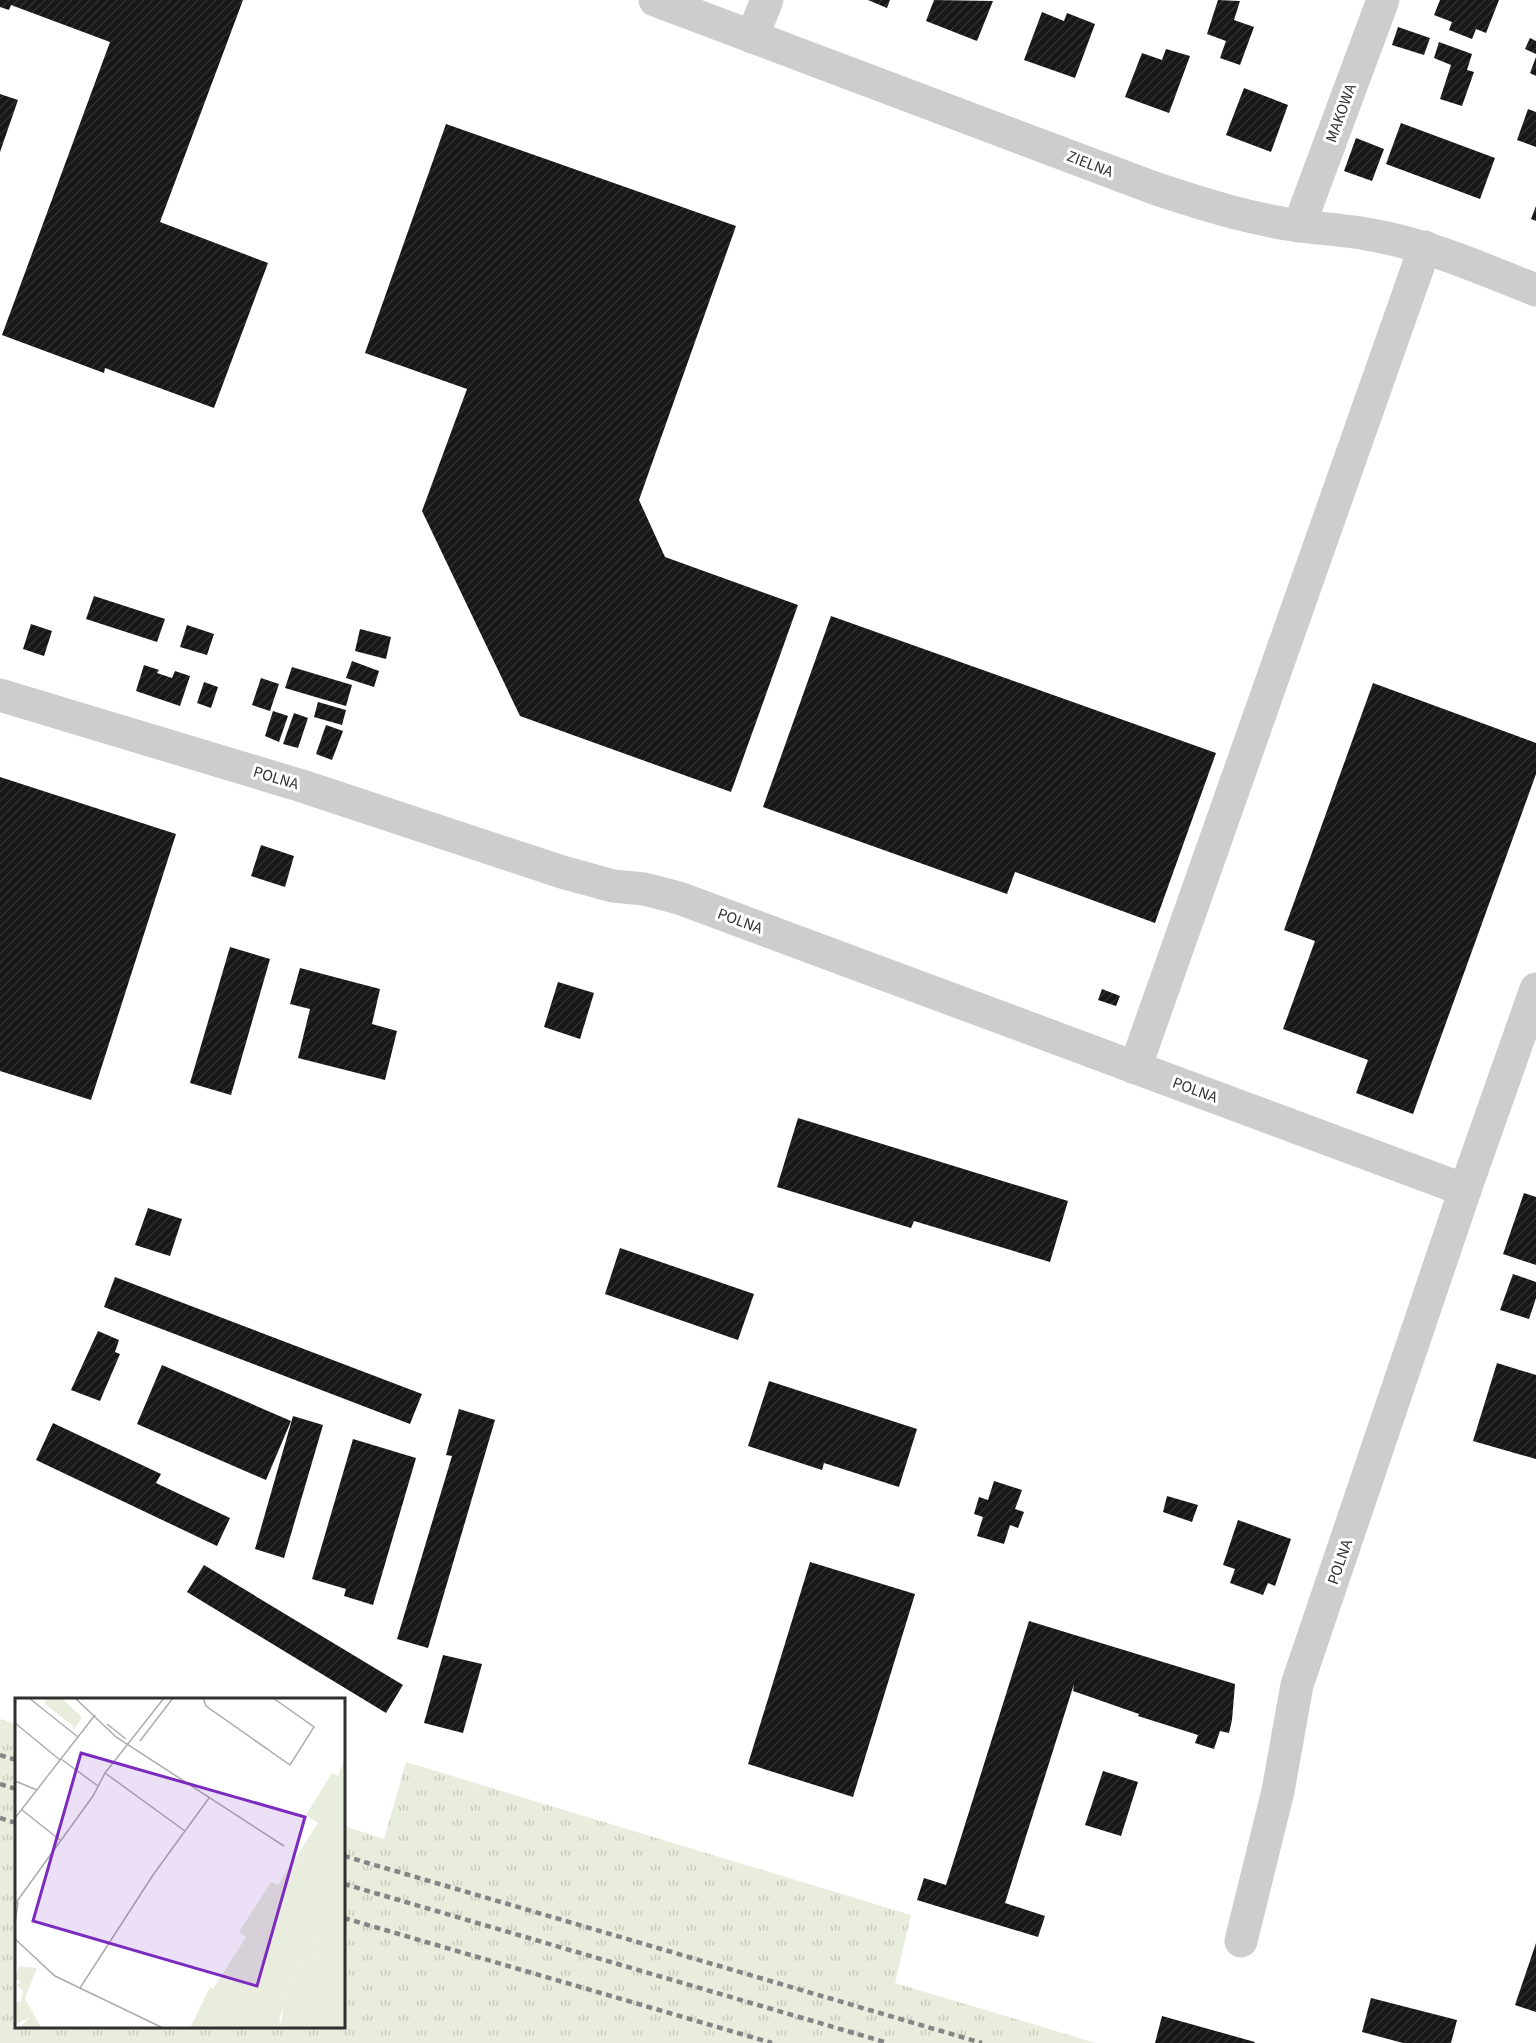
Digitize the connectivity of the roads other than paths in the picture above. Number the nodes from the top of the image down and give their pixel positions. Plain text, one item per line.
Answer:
1 (654, 0) edge
2 (767, 0) edge
3 (1383, 0) edge
4 (752, 37) junction
5 (1299, 226) junction
6 (1425, 247) junction
7 (1536, 290) edge
8 (0, 695) edge
9 (1536, 989) edge
10 (1135, 1068) junction
11 (1465, 1190) junction
12 (1241, 1941) dead end

1 - 4 street, ZIELNA
2 - 4 street
3 - 5 street, MAKOWA
4 - 5 street, ZIELNA
5 - 6 street, ZIELNA
6 - 7 street, ZIELNA
6 - 10 street
8 - 10 street, POLNA
9 - 11 street, POLNA
10 - 11 street, POLNA
11 - 12 street, POLNA

